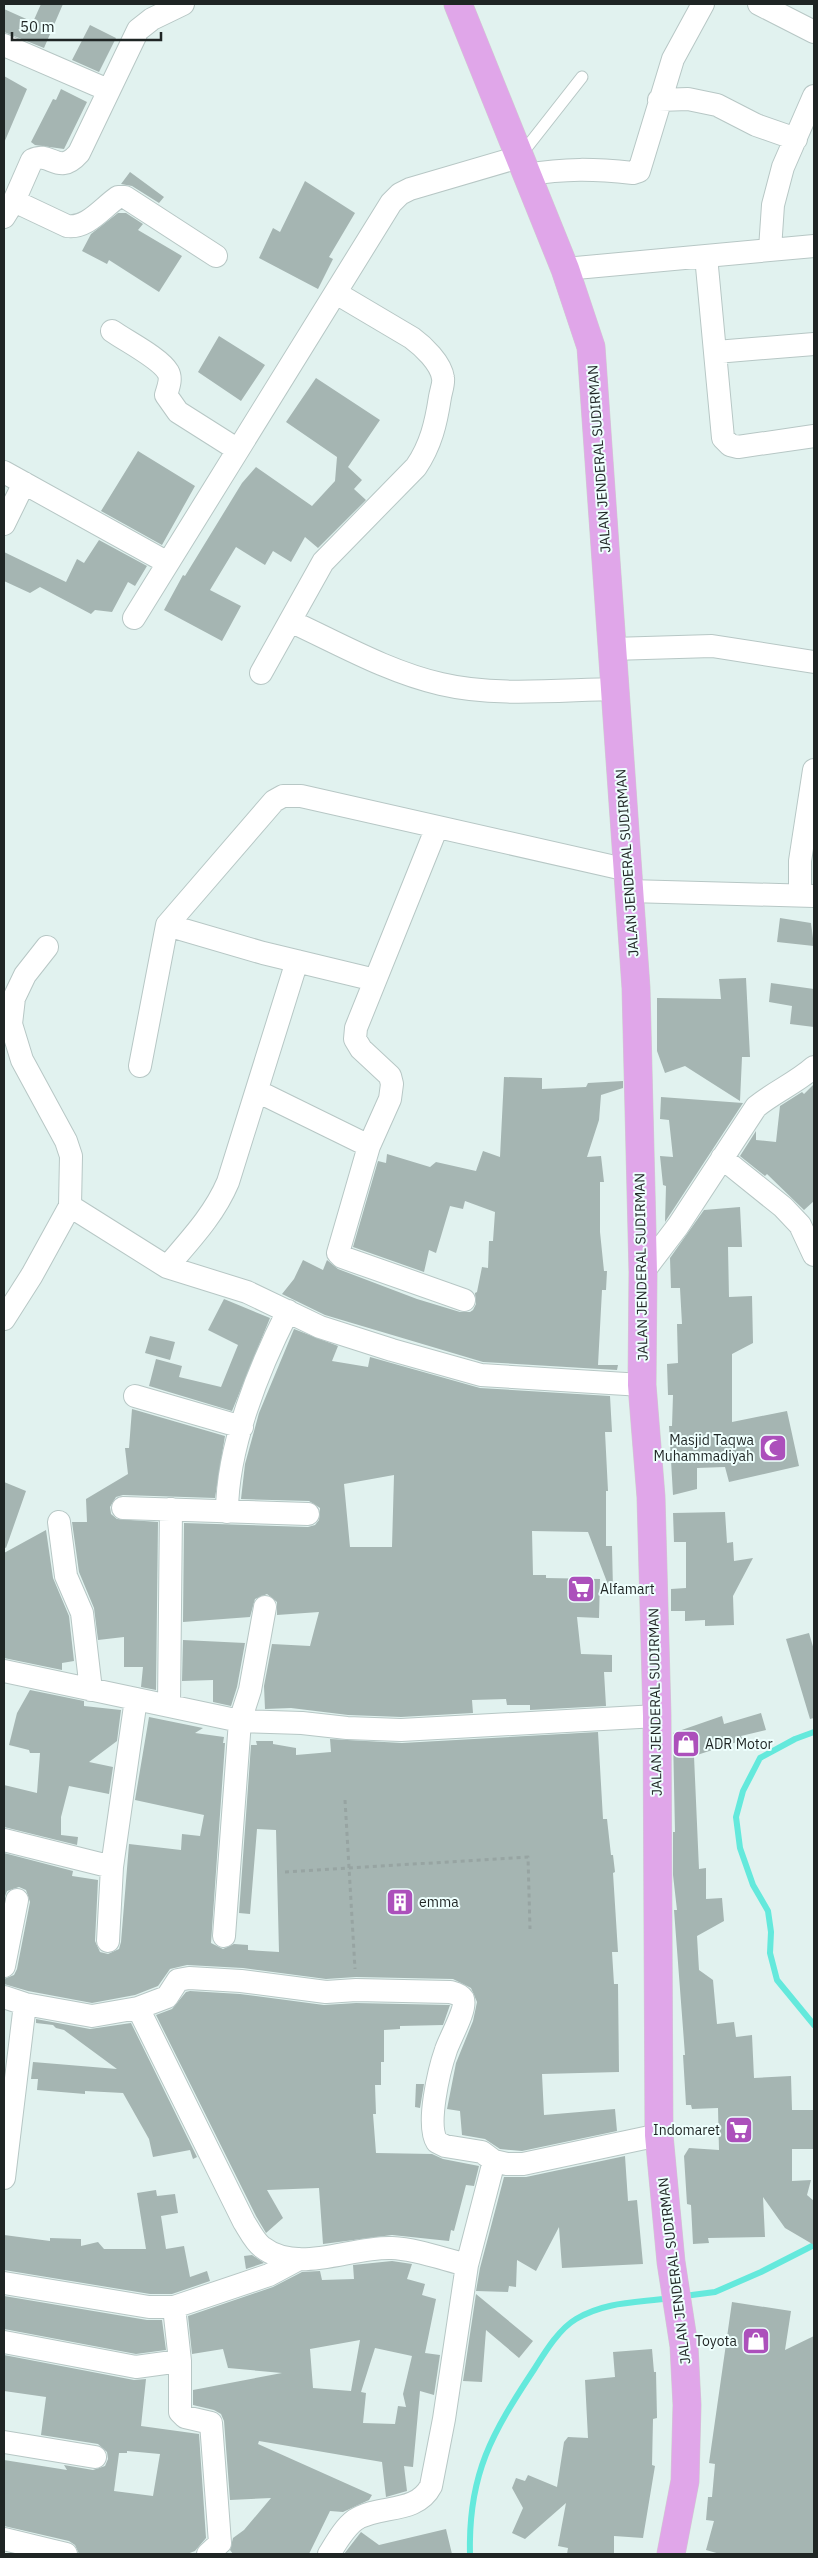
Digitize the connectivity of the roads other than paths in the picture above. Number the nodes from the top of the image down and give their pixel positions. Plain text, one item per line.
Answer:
1 (183, 4) edge
2 (703, 4) edge
3 (759, 4) edge
4 (466, 11) edge
5 (814, 32) edge
6 (4, 45) edge
7 (582, 77) dead end
8 (108, 90) junction
9 (814, 96) edge
10 (659, 100) junction
11 (796, 139) junction
12 (523, 166) junction
13 (9, 209) edge
14 (814, 246) edge
15 (770, 249) junction
16 (216, 256) dead end
17 (706, 256) junction
18 (565, 269) junction
19 (336, 293) junction
20 (112, 331) dead end
21 (814, 344) edge
22 (716, 352) junction
23 (814, 436) edge
24 (238, 450) junction
25 (4, 472) edge
26 (24, 483) junction
27 (4, 524) edge
28 (168, 563) junction
29 (134, 618) dead end
30 (290, 621) junction
31 (612, 650) junction
32 (814, 662) edge
33 (261, 673) dead end
34 (615, 689) junction
35 (814, 770) edge
36 (437, 827) junction
37 (628, 881) junction
38 (807, 895) edge
39 (167, 925) junction
40 (47, 947) dead end
41 (297, 961) junction
42 (375, 980) junction
43 (140, 1066) dead end
44 (814, 1067) edge
45 (256, 1091) junction
46 (369, 1146) junction
47 (722, 1158) junction
48 (70, 1206) junction
49 (814, 1255) edge
50 (167, 1267) junction
51 (643, 1272) junction
52 (464, 1300) dead end
53 (288, 1311) junction
54 (4, 1319) edge
55 (642, 1385) junction
56 (135, 1396) dead end
57 (242, 1427) junction
58 (123, 1508) dead end
59 (171, 1509) junction
60 (227, 1512) junction
61 (308, 1514) dead end
62 (59, 1522) dead end
63 (265, 1607) dead end
64 (4, 1671) edge
65 (91, 1690) junction
66 (136, 1699) junction
67 (169, 1705) junction
68 (657, 1716) junction
69 (240, 1721) junction
70 (4, 1840) edge
71 (112, 1867) junction
72 (17, 1900) dead end
73 (224, 1936) dead end
74 (108, 1941) dead end
75 (4, 1966) edge
76 (4, 1997) edge
77 (25, 2004) junction
78 (138, 2008) junction
79 (659, 2135) junction
80 (6, 2147) edge
81 (494, 2160) junction
82 (4, 2178) edge
83 (299, 2259) junction
84 (467, 2265) junction
85 (4, 2283) edge
86 (174, 2307) junction
87 (4, 2342) edge
88 (180, 2361) junction
89 (4, 2442) edge
90 (95, 2457) dead end
91 (4, 2539) edge
92 (218, 2551) edge
93 (66, 2554) edge
94 (329, 2554) edge
95 (671, 2554) edge

1 - 8 street
2 - 10 street
3 - 5 street
4 - 12 highway, JALAN JENDERAL SUDIRMAN
6 - 8 street
7 - 12 lane
8 - 13 street
9 - 11 street
10 - 11 street
10 - 12 street
11 - 15 street
12 - 18 highway, JALAN JENDERAL SUDIRMAN
12 - 19 street
13 - 16 street
14 - 15 street
15 - 17 street
17 - 18 street
17 - 22 street
18 - 31 highway, JALAN JENDERAL SUDIRMAN
19 - 24 street
19 - 30 street
20 - 24 street
21 - 22 street
22 - 23 street
24 - 28 street
25 - 26 street
26 - 27 street
26 - 28 street
28 - 29 street
30 - 33 street
30 - 34 street
31 - 32 street
31 - 34 highway, JALAN JENDERAL SUDIRMAN
34 - 37 highway, JALAN JENDERAL SUDIRMAN
35 - 38 street
36 - 37 street
36 - 39 street
36 - 42 street
37 - 38 street
37 - 51 highway, JALAN JENDERAL SUDIRMAN
39 - 41 street
39 - 43 street
40 - 48 street
41 - 42 street
41 - 45 street
42 - 46 street
44 - 47 street
45 - 46 street
45 - 50 street
46 - 52 street
47 - 49 street
47 - 51 street
48 - 50 street
48 - 54 street
50 - 53 street
51 - 55 highway, JALAN JENDERAL SUDIRMAN
53 - 55 street
53 - 57 street
55 - 68 highway, JALAN JENDERAL SUDIRMAN
56 - 57 street
57 - 60 street
58 - 59 street
59 - 60 street
59 - 67 street
60 - 61 street
62 - 65 street
63 - 69 street
64 - 65 street
65 - 66 street
66 - 67 street
66 - 71 street
67 - 69 street
68 - 69 street
68 - 79 highway, JALAN JENDERAL SUDIRMAN
69 - 73 street
70 - 71 street
71 - 74 street
72 - 75 street
76 - 77 street
77 - 78 street
77 - 80 street
78 - 81 street
78 - 83 street
79 - 81 street
79 - 95 highway, JALAN JENDERAL SUDIRMAN
80 - 82 street
81 - 84 street
83 - 84 street
83 - 86 street
84 - 94 street
85 - 86 street
86 - 88 street
87 - 88 street
88 - 92 street
89 - 90 street
91 - 93 street

